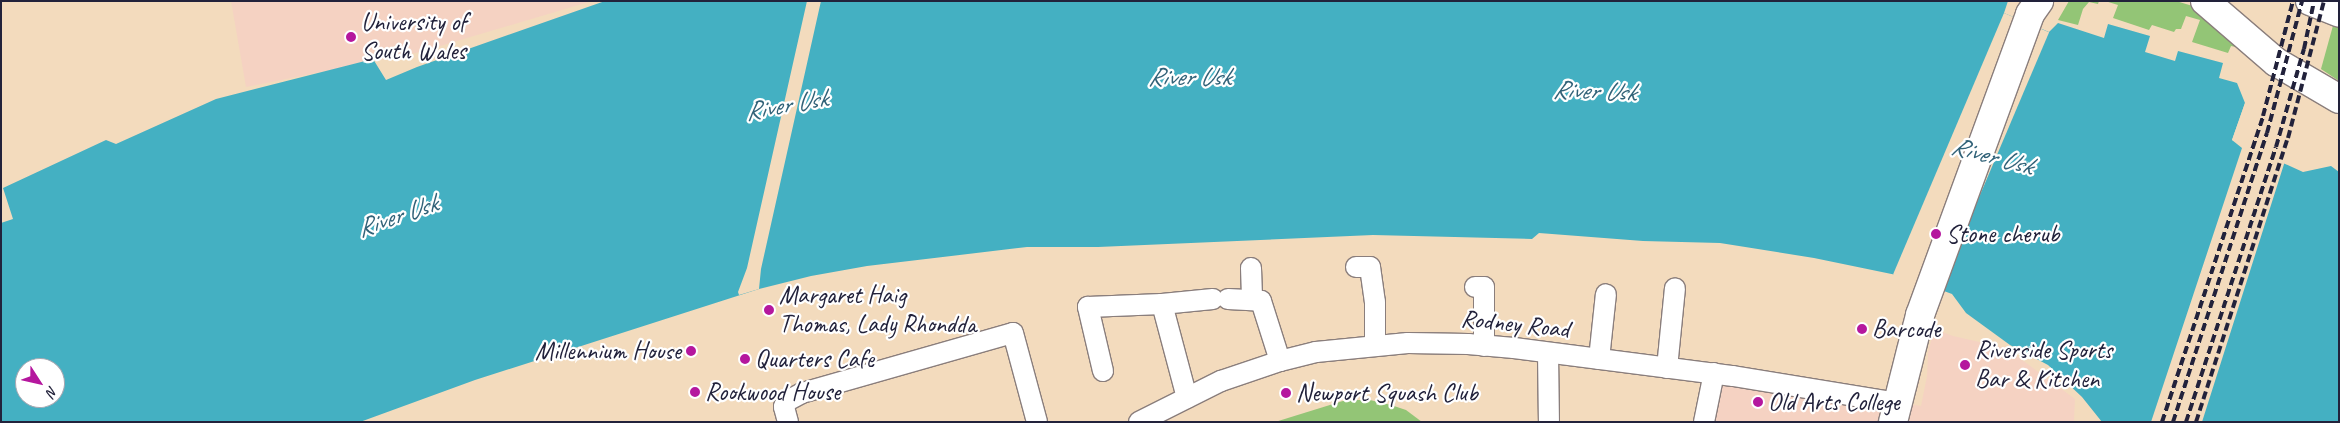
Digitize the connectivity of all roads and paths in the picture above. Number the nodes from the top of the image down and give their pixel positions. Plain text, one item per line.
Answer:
1 (2205, 1) edge
2 (2310, 1) edge
3 (2031, 10) edge
4 (2339, 13) edge
5 (2339, 99) edge
6 (1356, 267) dead end
7 (1251, 268) dead end
8 (1475, 287) dead end
9 (1675, 288) dead end
10 (1606, 294) dead end
11 (1252, 300) junction
12 (1162, 304) junction
13 (1375, 345) junction
14 (1484, 346) junction
15 (1548, 353) junction
16 (1599, 359) junction
17 (1280, 361) junction
18 (1667, 368) junction
19 (1103, 371) dead end
20 (1714, 373) junction
21 (1187, 398) junction
22 (1895, 412) edge
23 (788, 422) edge
24 (1036, 422) edge
25 (1139, 422) edge
26 (1549, 422) edge
27 (1704, 422) edge

1 - 5 main road
2 - 4 main road
3 - 22 main road
6 - 13 street
7 - 11 street
8 - 14 street
9 - 18 street
10 - 16 street
11 - 12 street
11 - 17 street
12 - 19 street
12 - 21 street
13 - 14 street, Rodney Road
13 - 17 street, Rodney Road
14 - 15 street, Rodney Road
15 - 16 street, Rodney Road
15 - 26 street
16 - 18 street, Rodney Road
17 - 21 street, Rodney Road
18 - 20 street, Rodney Road
20 - 22 street, Rodney Road
20 - 27 street
21 - 25 street, Rodney Road
23 - 24 street

